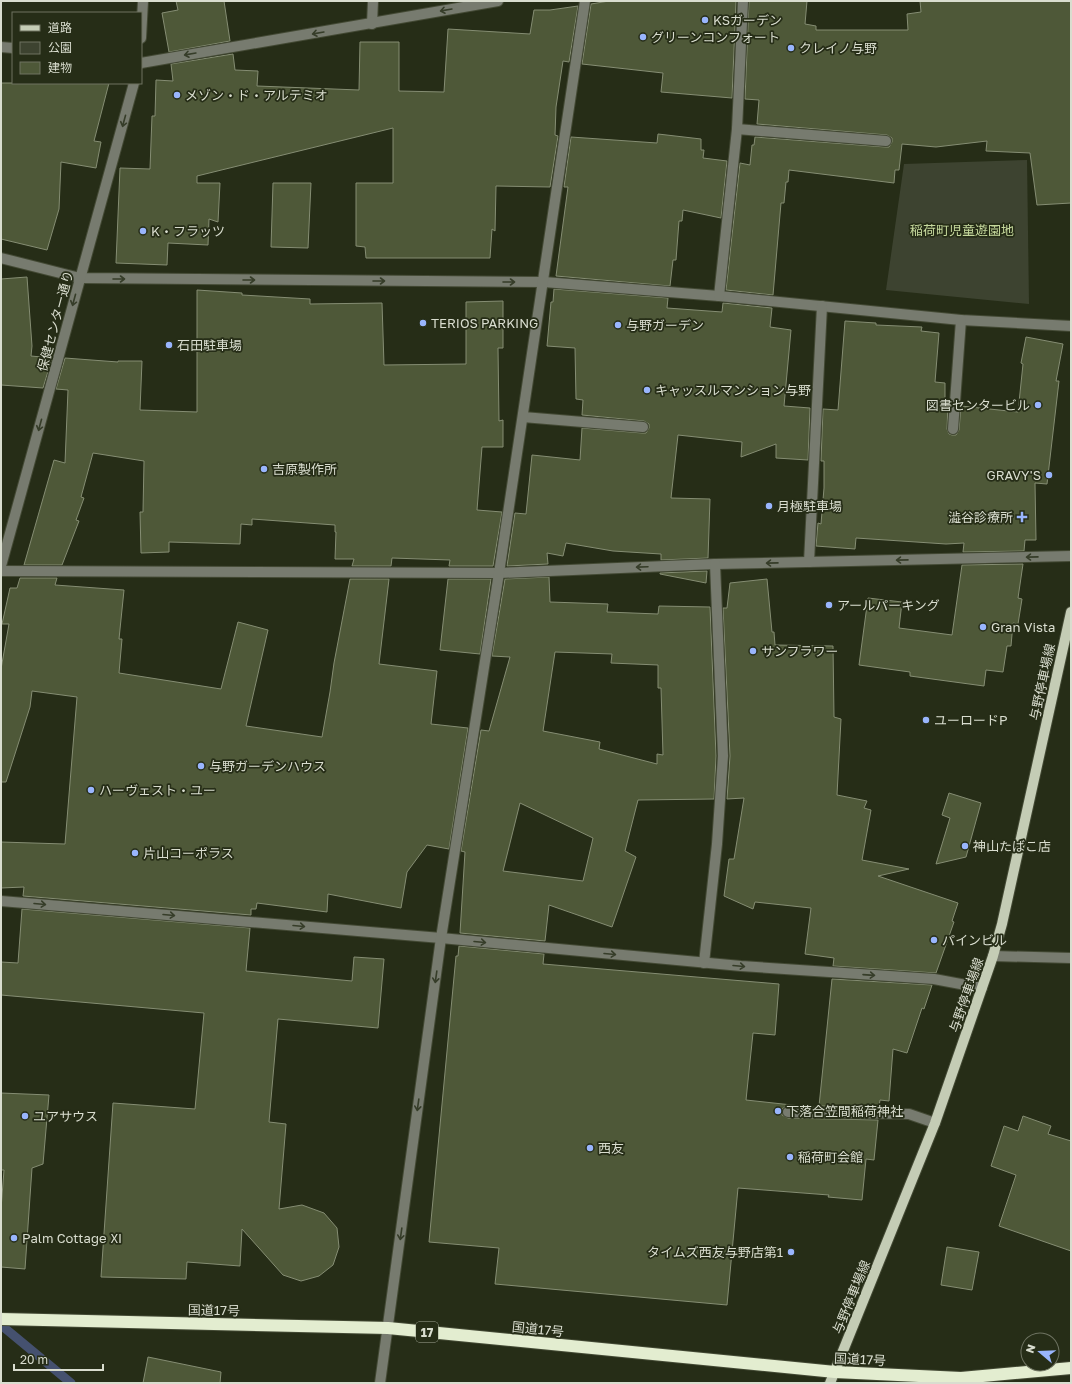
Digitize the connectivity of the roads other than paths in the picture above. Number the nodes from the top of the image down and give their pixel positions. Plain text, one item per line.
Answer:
1 (144, 1) edge
2 (373, 1) edge
3 (498, 1) edge
4 (585, 1) edge
5 (743, 1) edge
6 (372, 24) junction
7 (142, 26) edge
8 (1, 47) edge
9 (12, 48) edge
10 (142, 63) edge
11 (134, 84) edge
12 (737, 129) junction
13 (886, 141) dead end
14 (1, 258) edge
15 (80, 278) junction
16 (544, 282) junction
17 (719, 296) junction
18 (822, 306) junction
19 (962, 320) junction
20 (1071, 326) edge
21 (523, 417) junction
22 (643, 427) dead end
23 (953, 429) dead end
24 (1071, 556) edge
25 (809, 562) junction
26 (715, 564) junction
27 (1, 566) edge
28 (1, 571) edge
29 (499, 573) junction
30 (1071, 612) edge
31 (1, 901) edge
32 (441, 938) junction
33 (993, 956) junction
34 (1071, 958) edge
35 (704, 963) junction
36 (982, 988) junction
37 (788, 1112) dead end
38 (935, 1123) junction
39 (1, 1320) edge
40 (388, 1328) junction
41 (1071, 1368) edge
42 (832, 1378) edge
43 (380, 1383) edge

1 - 7 street
2 - 6 street
3 -> 6 street
4 - 16 street
5 - 12 street
6 -> 10 street
8 - 9 street
11 -> 15 street, 保健センター通り
12 - 13 street
12 - 17 street
14 - 15 street
15 -> 16 street
15 -> 27 street, 保健センター通り
16 - 17 street
16 - 21 street
17 - 18 street
18 - 19 street
18 - 25 street
19 - 20 street
19 - 23 street
21 - 22 street
21 - 29 street
24 -> 25 street
25 -> 26 street
26 -> 29 street
26 - 35 street
28 - 29 street
29 - 32 street
30 - 33 main road, 与野停車場線
31 -> 32 street
32 -> 35 street
32 -> 40 street
33 - 34 street
33 - 36 main road, 与野停車場線
35 -> 36 street
36 - 38 main road, 与野停車場線
37 - 38 street
38 - 42 main road, 与野停車場線
39 - 40 highway, 国道17号 / 17
40 - 42 highway, 国道17号 / 17
40 - 43 street
41 - 42 highway, 国道17号 / 17

